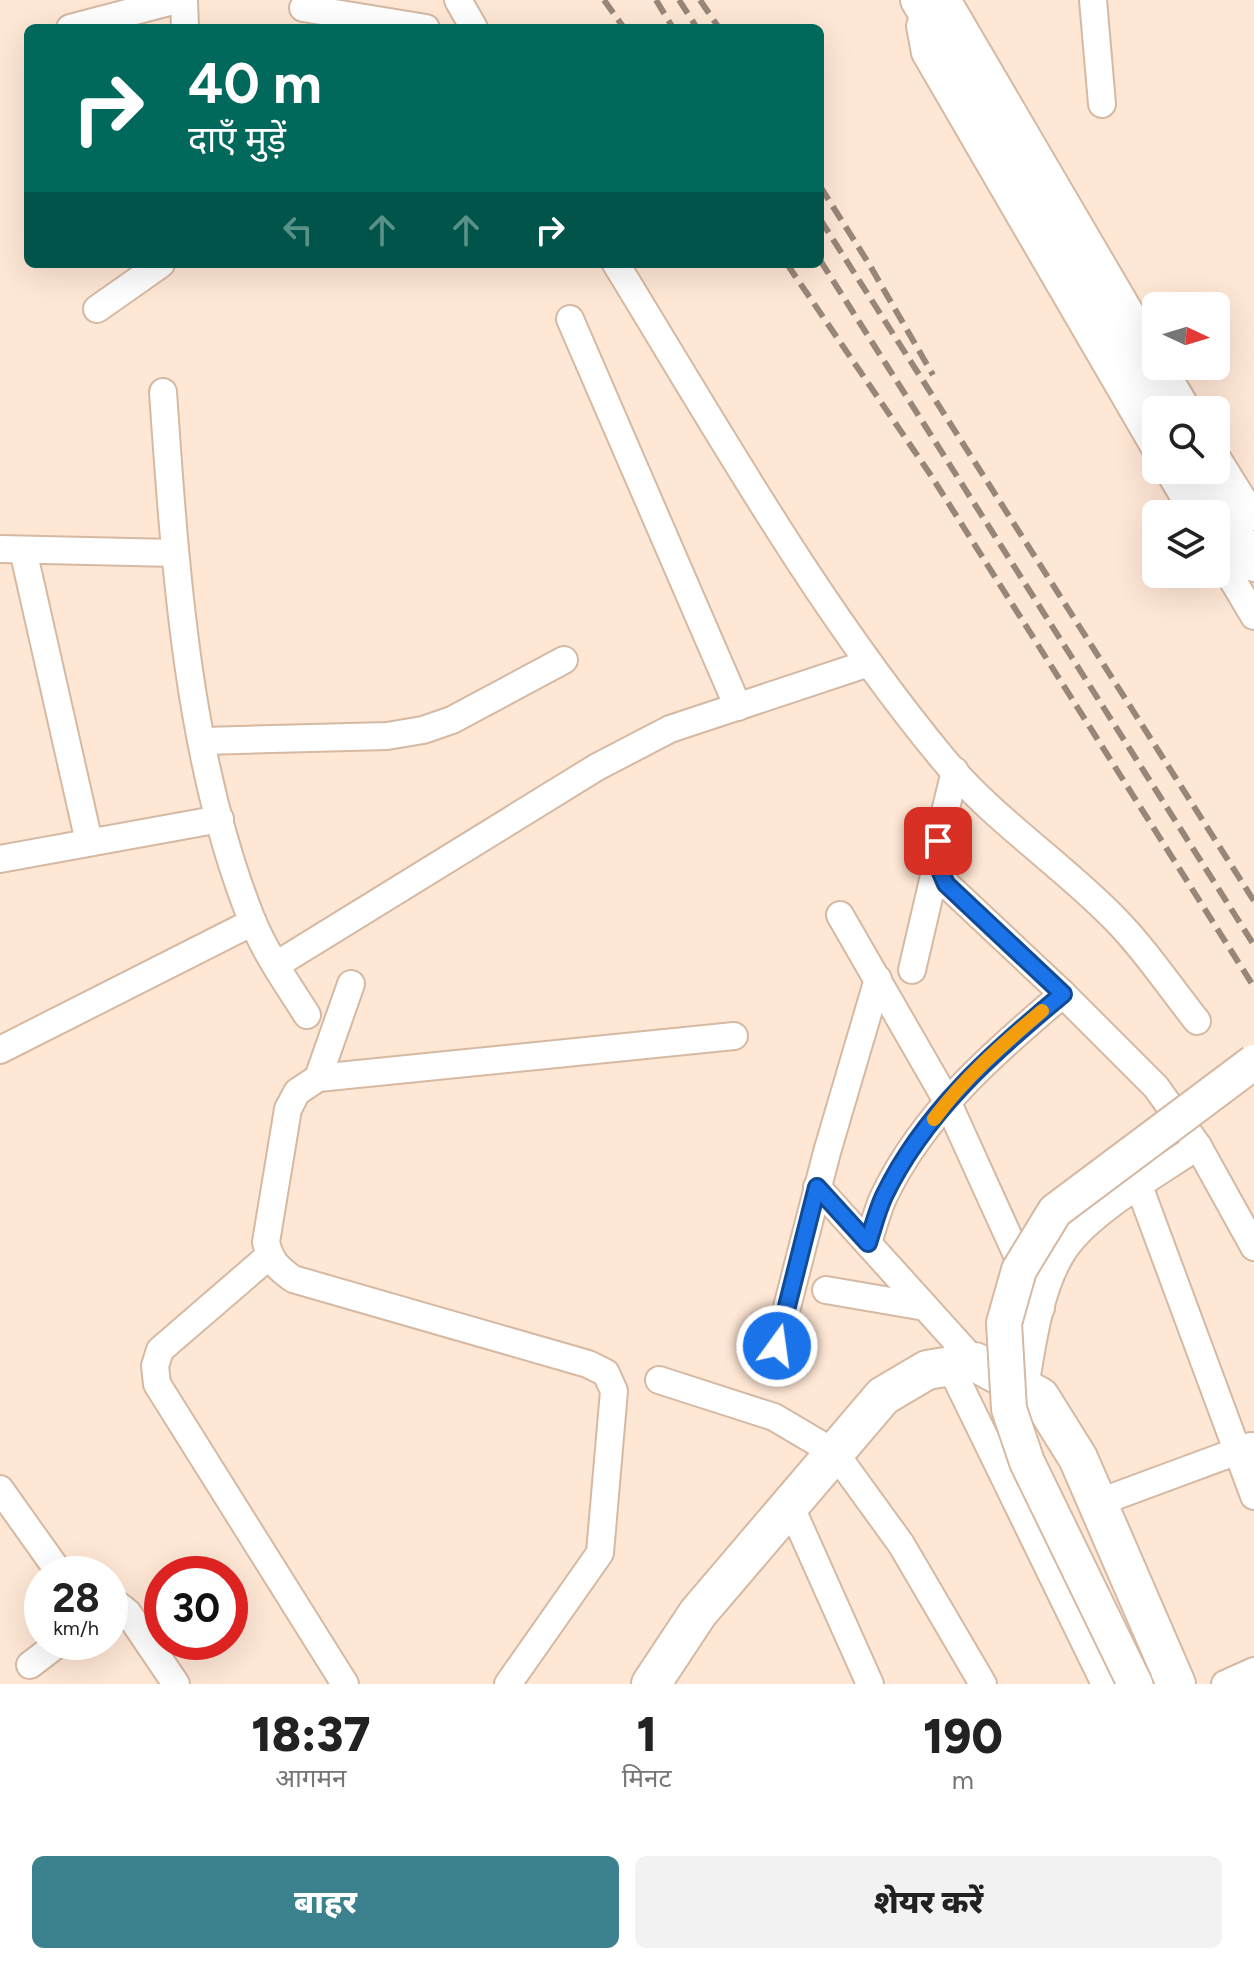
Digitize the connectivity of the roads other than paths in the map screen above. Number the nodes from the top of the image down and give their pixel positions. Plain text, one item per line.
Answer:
1 (177, 0) edge
2 (184, 0) edge
3 (458, 0) edge
4 (1093, 0) edge
5 (935, 2) edge
6 (303, 8) dead end
7 (85, 24) edge
8 (185, 24) edge
9 (401, 24) edge
10 (472, 24) edge
11 (1102, 104) dead end
12 (155, 268) edge
13 (618, 268) edge
14 (97, 309) dead end
15 (570, 319) dead end
16 (1142, 334) edge
17 (163, 392) dead end
18 (1153, 396) edge
19 (1142, 426) edge
20 (1230, 478) edge
21 (1205, 484) edge
22 (1254, 517) edge
23 (12, 550) edge
24 (174, 553) junction
25 (1254, 564) edge
26 (1230, 576) edge
27 (1254, 616) edge
28 (564, 660) dead end
29 (869, 663) junction
30 (738, 707) junction
31 (203, 741) junction
32 (955, 771) junction
33 (220, 819) junction
34 (89, 842) junction
35 (0, 859) edge
36 (937, 863) junction
37 (840, 915) dead end
38 (253, 922) junction
39 (276, 965) junction
40 (912, 970) dead end
41 (878, 979) junction
42 (351, 984) dead end
43 (1063, 994) junction
44 (307, 1015) dead end
45 (1197, 1021) dead end
46 (734, 1036) dead end
47 (0, 1050) edge
48 (1254, 1062) edge
49 (318, 1078) junction
50 (947, 1101) junction
51 (1198, 1146) junction
52 (1139, 1186) junction
53 (817, 1187) junction
54 (868, 1243) junction
55 (1254, 1247) edge
56 (269, 1256) junction
57 (826, 1290) dead end
58 (925, 1307) junction
59 (1041, 1308) junction
60 (777, 1346) dead end
61 (962, 1364) junction
62 (659, 1380) dead end
63 (1025, 1388) junction
64 (1246, 1448) edge
65 (835, 1453) junction
66 (0, 1489) edge
67 (1254, 1496) edge
68 (1097, 1503) junction
69 (790, 1505) junction
70 (48, 1556) edge
71 (128, 1613) edge
72 (37, 1660) edge
73 (30, 1665) dead end
74 (1254, 1671) edge
75 (176, 1684) edge
76 (345, 1684) edge
77 (508, 1684) edge
78 (651, 1684) edge
79 (870, 1684) edge
80 (983, 1684) edge
81 (1105, 1684) edge
82 (1135, 1684) edge
83 (1176, 1684) edge
84 (1225, 1684) edge

1 - 7 street
2 - 8 street
3 - 10 street
4 - 11 street
5 - 16 street
5 - 18 street
5 - 19 street
6 - 9 street
12 - 14 street
13 - 29 street
15 - 30 street
17 - 24 street
20 - 22 street
21 - 25 street
23 - 24 street
23 - 34 street
24 - 31 street
26 - 27 street
28 - 31 street
29 - 30 street
29 - 32 street
30 - 39 street
31 - 33 street
32 - 36 street
32 - 45 street
33 - 34 street
33 - 38 street
34 - 35 street
36 - 40 street
36 - 43 street
37 - 41 street
38 - 39 street
38 - 47 street
39 - 44 street
41 - 50 street
41 - 53 street
42 - 49 street
43 - 50 street
43 - 51 street
46 - 49 street
48 - 82 street, bridge
49 - 56 street
50 - 54 street
50 - 59 street
51 - 52 street
51 - 55 street
52 - 59 street
52 - 64 street
53 - 54 street
53 - 60 street
54 - 58 street
56 - 76 street
56 - 77 street
57 - 58 street
58 - 61 street
59 - 63 street
61 - 63 main road
61 - 65 main road
61 - 81 street
62 - 65 street
63 - 68 main road
64 - 67 street
64 - 68 street
65 - 69 main road
65 - 80 street
66 - 70 street
68 - 83 main road
69 - 78 main road
69 - 79 street
71 - 75 street
72 - 73 street
74 - 84 street

